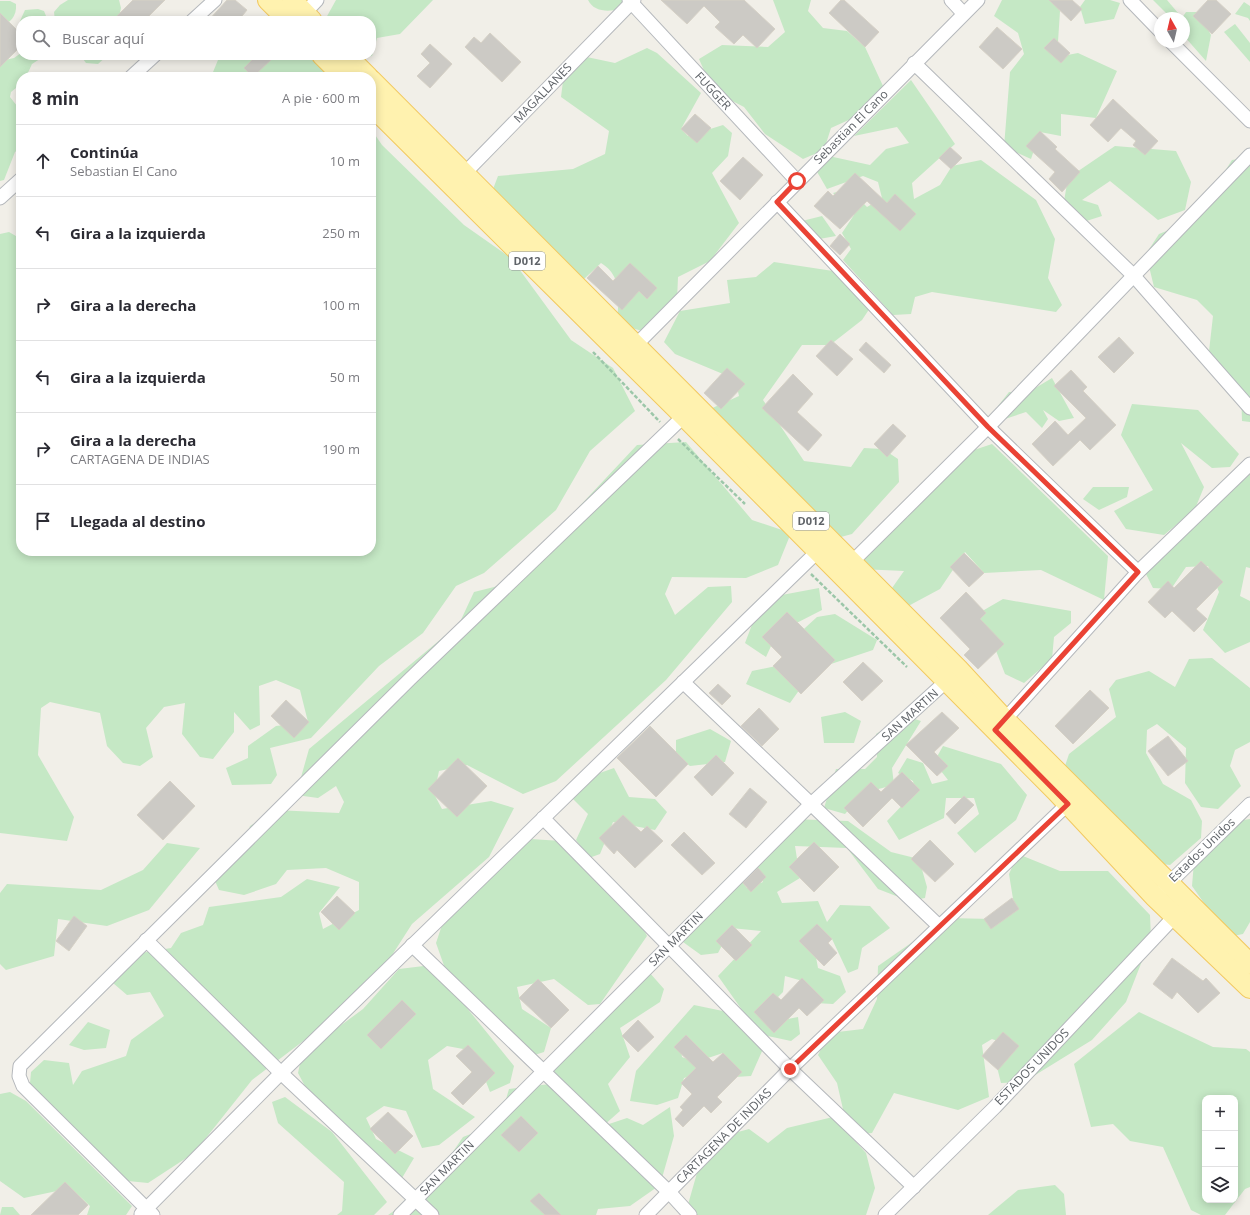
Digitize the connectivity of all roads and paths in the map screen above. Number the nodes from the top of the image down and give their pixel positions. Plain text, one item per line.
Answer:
1 (215, 0) edge
2 (268, 0) edge
3 (951, 0) edge
4 (978, 0) edge
5 (1130, 0) edge
6 (631, 1) edge
7 (302, 13) edge
8 (963, 13) junction
9 (197, 16) edge
10 (1154, 25) edge
11 (1177, 48) edge
12 (150, 60) edge
13 (327, 60) edge
14 (351, 60) edge
15 (914, 63) junction
16 (136, 72) edge
17 (339, 72) edge
18 (363, 72) edge
19 (376, 86) edge
20 (376, 109) edge
21 (1250, 121) edge
22 (1250, 155) edge
23 (458, 180) junction
24 (797, 181) junction
25 (16, 183) edge
26 (0, 198) edge
27 (777, 202) junction
28 (1133, 276) junction
29 (630, 352) junction
30 (1250, 408) edge
31 (684, 416) junction
32 (988, 427) junction
33 (1250, 464) edge
34 (817, 552) junction
35 (852, 562) junction
36 (1138, 572) junction
37 (952, 675) junction
38 (683, 682) junction
39 (1000, 725) junction
40 (1074, 798) junction
41 (812, 804) junction
42 (1250, 804) edge
43 (543, 818) junction
44 (1161, 890) junction
45 (1175, 916) junction
46 (938, 926) junction
47 (146, 940) junction
48 (412, 945) junction
49 (669, 945) junction
50 (1250, 964) edge
51 (1250, 988) edge
52 (790, 1069) junction
53 (543, 1070) junction
54 (282, 1073) junction
55 (914, 1187) junction
56 (669, 1192) junction
57 (416, 1199) junction
58 (147, 1213) edge
59 (400, 1215) edge
60 (432, 1215) edge
61 (646, 1215) edge
62 (690, 1215) edge
63 (885, 1215) edge

1 - 9 street
2 - 7 main road
3 - 8 street
4 - 8 street, Sebastian El Cano
5 - 10 street
6 - 23 street, MAGALLANES
6 - 24 street, FUGGER
8 - 15 street, Sebastian El Cano
11 - 21 street
12 - 16 street
13 - 17 main road
14 - 18 main road
15 - 24 street, Sebastian El Cano
15 - 28 street
19 - 23 main road, D012
20 - 23 main road, D012
22 - 28 street
23 - 29 main road, D012
24 - 27 street, Sebastian El Cano
25 - 26 street
27 - 29 street, Sebastian El Cano
27 - 32 street
28 - 30 street
28 - 32 street
29 - 31 main road, D012
29 - 35 main road, D012
31 - 34 main road, D012
31 - 47 street
32 - 35 street
32 - 36 street
33 - 36 street
34 - 37 main road, D012
34 - 38 street
35 - 37 main road, D012
36 - 39 street
37 - 39 main road, D012
37 - 41 street, SAN MARTIN
38 - 41 street
38 - 43 street
39 - 40 main road, D012
40 - 44 main road, D012
40 - 46 street, CARTAGENA DE INDIAS
41 - 46 street
41 - 49 street, SAN MARTIN
42 - 44 street, Estados Unidos
43 - 48 street
43 - 49 street
44 - 45 main road, D012
44 - 50 main road, D012
45 - 51 main road, D012
45 - 55 street, ESTADOS UNIDOS
46 - 52 street, CARTAGENA DE INDIAS
47 - 54 street
47 - 58 street
48 - 53 street
48 - 54 street
49 - 52 street
49 - 53 street, SAN MARTIN
52 - 55 street
52 - 56 street, CARTAGENA DE INDIAS
53 - 56 street
53 - 57 street, SAN MARTIN
54 - 57 street
54 - 58 street
55 - 63 street, ESTADOS UNIDOS
56 - 61 street, CARTAGENA DE INDIAS
56 - 62 street
57 - 59 street, SAN MARTIN
57 - 60 street

